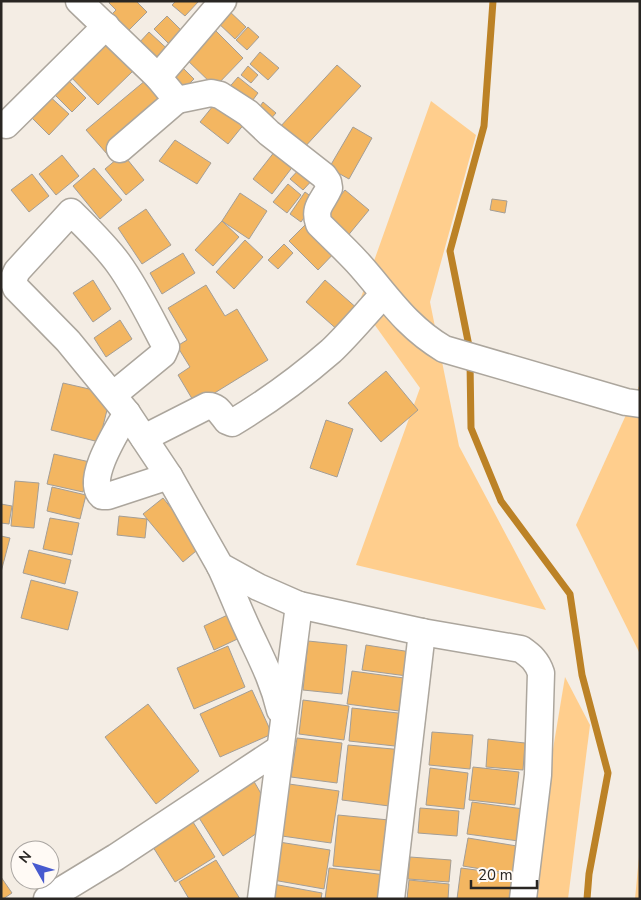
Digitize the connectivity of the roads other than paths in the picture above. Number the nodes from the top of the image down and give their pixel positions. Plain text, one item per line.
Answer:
1 (79, 1) edge
2 (223, 1) edge
3 (106, 26) junction
4 (158, 77) junction
5 (177, 100) junction
6 (6, 125) dead end
7 (120, 149) dead end
8 (383, 295) junction
9 (120, 404) junction
10 (640, 404) edge
11 (144, 438) junction
12 (169, 476) junction
13 (220, 566) junction
14 (299, 605) junction
15 (422, 632) junction
16 (283, 720) junction
17 (279, 750) junction
18 (47, 899) edge
19 (261, 899) edge
20 (390, 899) edge
21 (523, 899) edge

1 - 3 street
2 - 4 street
3 - 4 street
3 - 6 street
4 - 5 street
5 - 7 street
5 - 8 street
8 - 10 street
8 - 11 street
9 - 9 street
9 - 11 street
9 - 12 street
11 - 12 street
12 - 13 street
13 - 14 street
13 - 16 street
14 - 15 street
14 - 16 street
15 - 20 street
15 - 21 street
16 - 17 street
17 - 18 street
17 - 19 street

